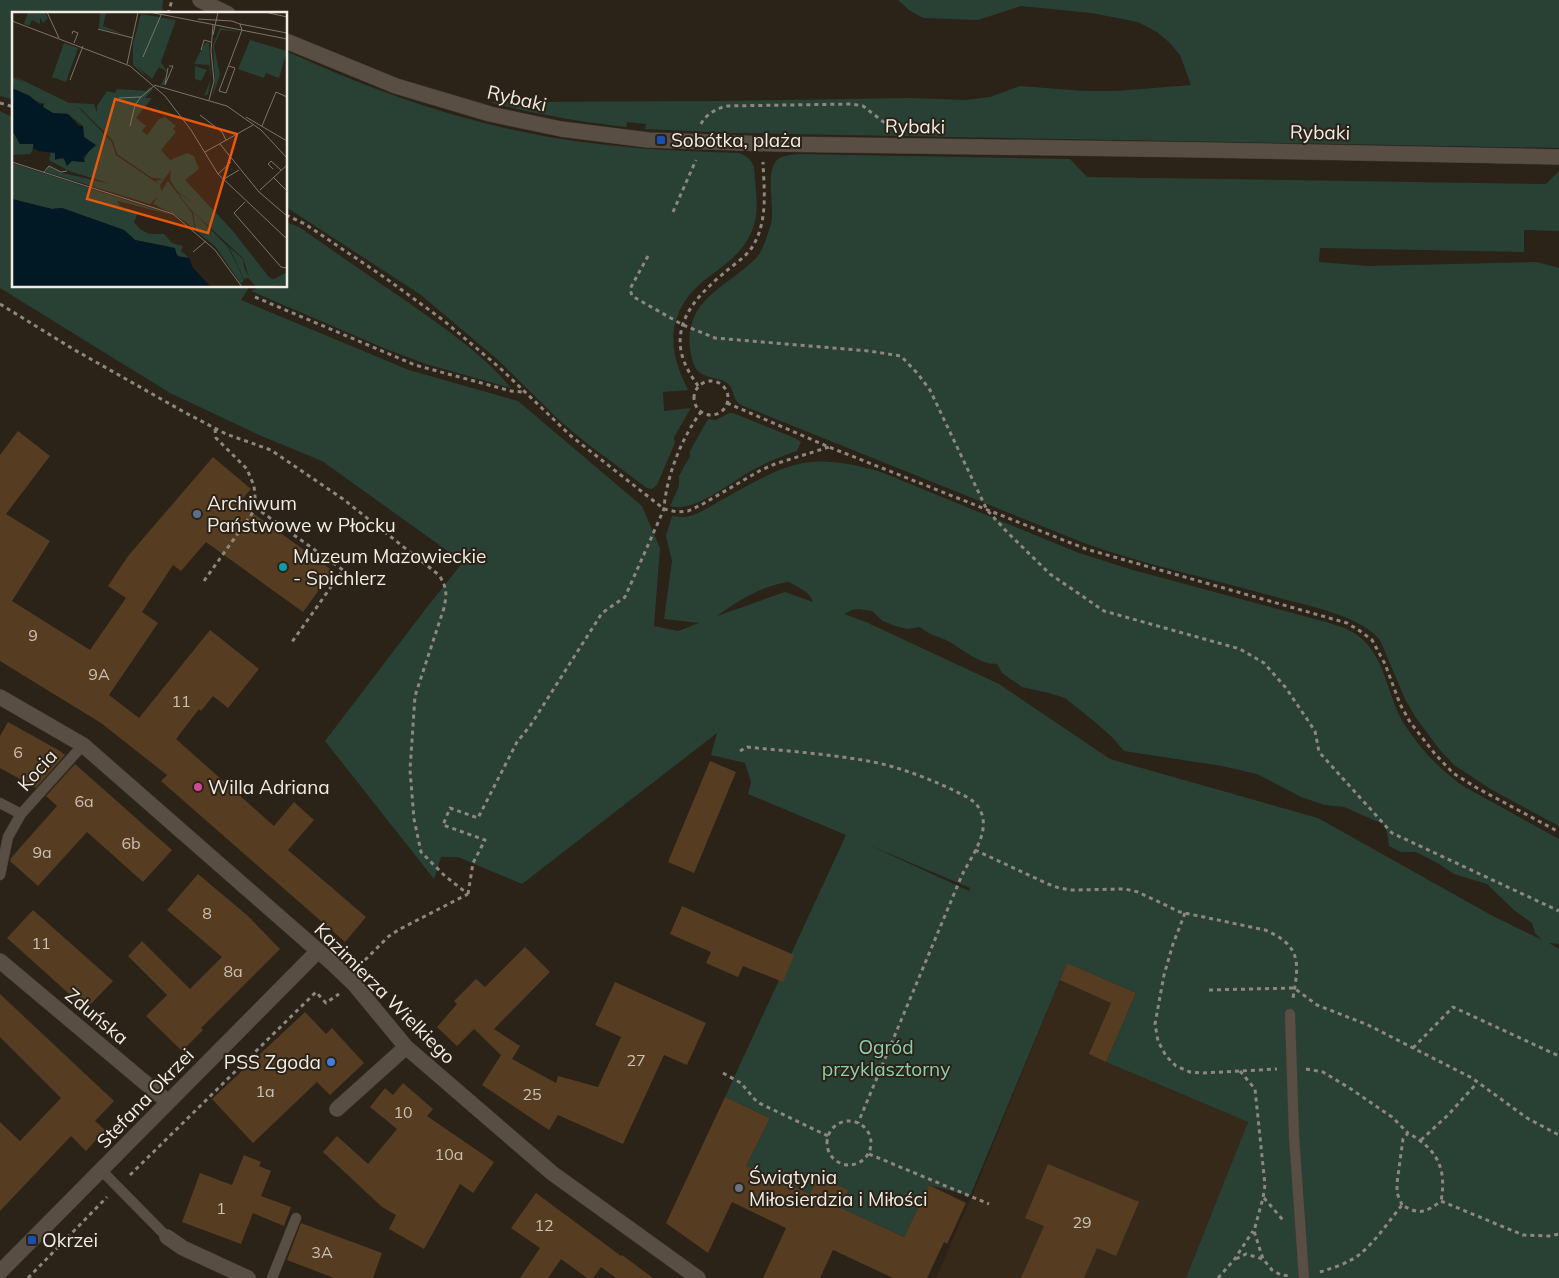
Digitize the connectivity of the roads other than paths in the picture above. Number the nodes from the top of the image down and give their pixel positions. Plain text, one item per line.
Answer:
1 (200, 0) edge
2 (224, 12) edge
3 (288, 42) edge
4 (1559, 157) edge
5 (0, 698) edge
6 (83, 745) junction
7 (0, 803) edge
8 (21, 814) junction
9 (0, 875) edge
10 (318, 951) junction
11 (0, 961) edge
12 (1290, 1014) road end
13 (406, 1047) junction
14 (168, 1102) junction
15 (337, 1109) dead end
16 (102, 1171) junction
17 (296, 1218) dead end
18 (167, 1237) joint
19 (0, 1272) edge
20 (1304, 1276) edge
21 (248, 1278) edge
22 (272, 1278) edge
23 (698, 1278) edge

1 - 2 street
3 - 4 street, Rybaki
5 - 6 street, Kazimierza Wielkiego
6 - 8 lane, Kocia
6 - 10 street, Kazimierza Wielkiego
7 - 8 lane
8 - 9 lane, Kocia
10 - 13 street, Kazimierza Wielkiego
10 - 14 street, Stefana Okrzei
11 - 14 street, Zduńska
12 - 20 lane
13 - 15 street
13 - 23 street, Kazimierza Wielkiego
14 - 16 street, Stefana Okrzei
16 - 18 lane
16 - 19 street, Stefana Okrzei
17 - 22 lane
18 - 21 street

